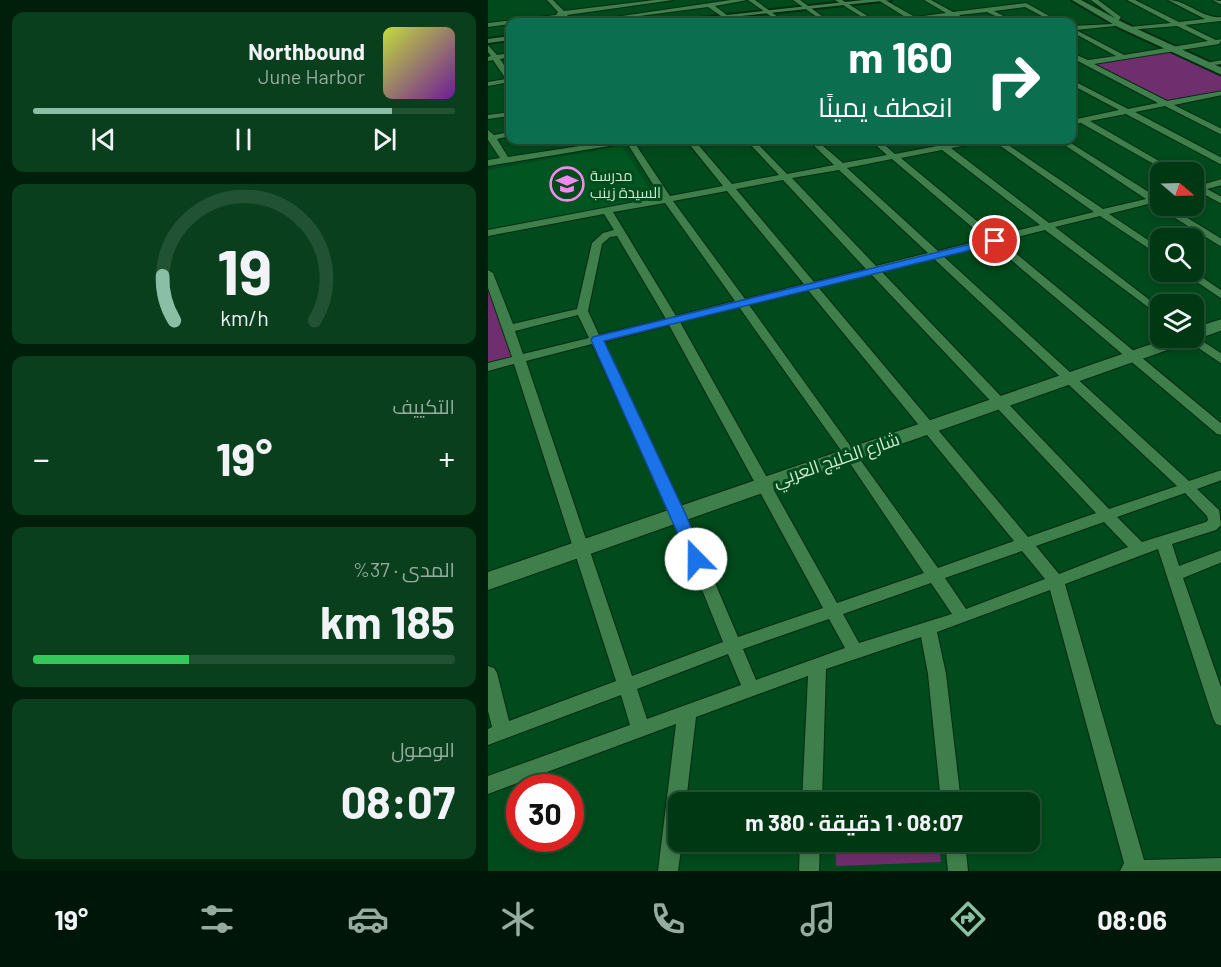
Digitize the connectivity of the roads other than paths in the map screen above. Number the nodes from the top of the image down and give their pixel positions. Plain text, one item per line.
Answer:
1 (550, 0) edge
2 (670, 0) edge
3 (744, 0) edge
4 (751, 0) edge
5 (796, 0) edge
6 (882, 0) edge
7 (887, 0) edge
8 (927, 0) edge
9 (1076, 0) edge
10 (1094, 0) edge
11 (1130, 0) edge
12 (1171, 0) edge
13 (1215, 0) edge
14 (841, 2) edge
15 (1222, 3) edge
16 (710, 5) junction
17 (808, 8) junction
18 (673, 10) junction
19 (988, 10) junction
20 (768, 12) junction
21 (951, 14) junction
22 (561, 15) junction
23 (534, 18) edge
24 (565, 18) edge
25 (614, 18) edge
26 (681, 18) edge
27 (727, 18) edge
28 (740, 18) edge
29 (776, 18) edge
30 (822, 18) edge
31 (867, 18) edge
32 (912, 18) edge
33 (932, 18) edge
34 (958, 18) edge
35 (1004, 18) edge
36 (1050, 18) edge
37 (1222, 19) edge
38 (1212, 20) junction
39 (506, 21) edge
40 (489, 23) edge
41 (1178, 24) junction
42 (1222, 24) edge
43 (1122, 26) junction
44 (1076, 29) edge
45 (1076, 31) edge
46 (506, 39) edge
47 (500, 40) junction
48 (488, 41) edge
49 (1219, 43) edge
50 (488, 47) edge
51 (1170, 49) junction
52 (506, 56) edge
53 (1076, 57) edge
54 (1123, 57) junction
55 (491, 58) edge
56 (1222, 62) edge
57 (1086, 63) junction
58 (1076, 64) edge
59 (1205, 64) junction
60 (1222, 72) edge
61 (506, 75) edge
62 (506, 80) edge
63 (488, 84) edge
64 (1076, 84) edge
65 (1222, 93) edge
66 (1205, 96) junction
67 (1165, 104) junction
68 (1222, 104) edge
69 (1126, 111) junction
70 (506, 115) edge
71 (1076, 116) edge
72 (488, 117) edge
73 (1083, 120) junction
74 (1076, 121) edge
75 (1222, 133) edge
76 (506, 134) edge
77 (490, 135) edge
78 (605, 144) edge
79 (633, 144) edge
80 (693, 144) edge
81 (754, 144) edge
82 (816, 144) edge
83 (879, 144) edge
84 (939, 144) edge
85 (959, 144) edge
86 (1002, 144) edge
87 (1067, 144) edge
88 (943, 147) junction
89 (894, 156) junction
90 (505, 160) junction
91 (1156, 162) edge
92 (1222, 162) edge
93 (488, 163) edge
94 (841, 166) junction
95 (785, 177) junction
96 (1222, 182) edge
97 (1204, 185) edge
98 (728, 188) junction
99 (1204, 192) edge
100 (1150, 196) edge
101 (667, 199) junction
102 (1222, 201) edge
103 (1150, 204) edge
104 (607, 211) junction
105 (1102, 213) junction
106 (1180, 216) edge
107 (1048, 227) junction
108 (620, 232) junction
109 (488, 233) edge
110 (995, 241) junction
111 (1222, 244) edge
112 (1150, 246) edge
113 (938, 256) junction
114 (876, 270) junction
115 (488, 273) edge
116 (1202, 282) edge
117 (811, 287) junction
118 (1222, 296) edge
119 (743, 304) junction
120 (1150, 305) edge
121 (582, 311) junction
122 (673, 321) junction
123 (1222, 324) edge
124 (509, 328) junction
125 (1204, 331) edge
126 (597, 340) junction
127 (1204, 346) edge
128 (1155, 348) edge
129 (1132, 356) junction
130 (517, 360) junction
131 (1222, 360) edge
132 (488, 367) edge
133 (1066, 378) junction
134 (997, 403) junction
135 (926, 427) junction
136 (1222, 431) edge
137 (850, 453) junction
138 (1222, 475) edge
139 (763, 484) junction
140 (1187, 488) junction
141 (679, 515) junction
142 (1105, 515) junction
143 (1163, 541) junction
144 (1025, 544) junction
145 (580, 549) junction
146 (1139, 549) junction
147 (1222, 555) edge
148 (1174, 574) junction
149 (933, 576) junction
150 (488, 580) edge
151 (1056, 581) junction
152 (834, 612) junction
153 (963, 616) junction
154 (929, 627) junction
155 (731, 646) junction
156 (855, 651) junction
157 (817, 666) junction
158 (488, 673) edge
159 (625, 684) junction
160 (751, 689) junction
161 (687, 713) junction
162 (1222, 718) edge
163 (641, 729) junction
164 (495, 734) edge
165 (488, 785) edge
166 (812, 792) edge
167 (950, 792) edge
168 (810, 852) edge
169 (956, 852) edge
170 (1222, 868) edge
171 (668, 871) edge
172 (809, 871) edge
173 (958, 871) edge
174 (1128, 871) edge
175 (1137, 871) edge

1 - 22 street
2 - 22 street
3 - 16 street
4 - 20 street
5 - 17 street
6 - 7 street
6 - 14 street
6 - 32 street
8 - 21 street
9 - 43 street
10 - 43 street
11 - 41 street
12 - 38 street
13 - 15 street
14 - 17 street
14 - 31 street
16 - 18 street
16 - 27 street
17 - 20 street
17 - 30 street
18 - 25 street
18 - 26 street
19 - 21 street
19 - 35 street
19 - 36 street
20 - 28 street
20 - 29 street
21 - 33 street
21 - 34 street
22 - 23 street
22 - 24 street
37 - 38 street
38 - 41 street
38 - 42 street
39 - 40 street
40 - 47 street
41 - 43 street
41 - 49 street
43 - 44 street
43 - 51 street
45 - 54 street
46 - 47 street
47 - 48 street
49 - 51 street
50 - 55 street
51 - 54 street
51 - 59 street
52 - 55 street
53 - 57 street
54 - 57 street
55 - 61 street
56 - 59 street
57 - 58 street
57 - 67 street
59 - 60 street
62 - 63 street
64 - 69 street
65 - 66 street
66 - 67 street
66 - 68 street
67 - 69 street
67 - 75 street
69 - 73 street
69 - 92 street
70 - 72 street
71 - 73 street
73 - 74 street
73 - 91 street
76 - 77 street
77 - 90 street
78 - 90 street
79 - 101 street
80 - 98 street
81 - 95 street
82 - 94 street
83 - 89 street
84 - 88 street
85 - 88 street
86 - 105 street
87 - 100 street
88 - 89 street
88 - 107 street
89 - 94 street
89 - 110 street
90 - 93 street
94 - 95 street
94 - 113 street
95 - 98 street
95 - 114 street
96 - 97 street
98 - 101 street
98 - 117 street
99 - 102 street
101 - 104 street
101 - 119 street
103 - 105 street
104 - 108 street
104 - 109 street
105 - 107 street
105 - 112 street
106 - 111 street
107 - 110 street
107 - 120 street
108 - 121 street
108 - 122 street
110 - 113 street
110 - 129 street
113 - 114 street
113 - 133 street
114 - 117 street
114 - 134 street
115 - 124 street
116 - 118 street
117 - 119 street
117 - 135 street
119 - 122 street
119 - 137 street
121 - 124 street
121 - 126 street
122 - 126 street
122 - 139 street
123 - 125 main road
124 - 130 street
126 - 130 street
126 - 141 street
127 - 131 street
128 - 129 main road, شارع الخليج العربي
129 - 133 main road, شارع الخليج العربي
129 - 136 street
130 - 132 street
130 - 145 street
133 - 134 main road, شارع الخليج العربي
133 - 140 street
134 - 135 main road, شارع الخليج العربي
134 - 142 street
135 - 137 main road, شارع الخليج العربي
135 - 144 street
137 - 139 main road, شارع الخليج العربي
137 - 149 street
138 - 140 street
139 - 141 main road, شارع الخليج العربي
139 - 152 street
140 - 142 street
140 - 143 street
141 - 145 main road, شارع الخليج العربي
141 - 155 street
142 - 144 street
142 - 146 street
143 - 146 street
143 - 148 street
144 - 149 street
144 - 151 street
145 - 150 main road, شارع الخليج العربي
145 - 159 street
146 - 151 street
147 - 148 street
148 - 162 street
149 - 152 street
149 - 153 street
151 - 153 street
151 - 175 street
152 - 155 street
152 - 156 street
153 - 154 street
154 - 156 street
154 - 167 street
155 - 159 street
155 - 160 street
156 - 157 street
157 - 160 street
157 - 166 street
158 - 164 street
159 - 163 street
159 - 164 street
160 - 161 street
161 - 163 street
161 - 171 street
163 - 165 street
168 - 172 street
169 - 173 street
170 - 175 street
174 - 175 street

